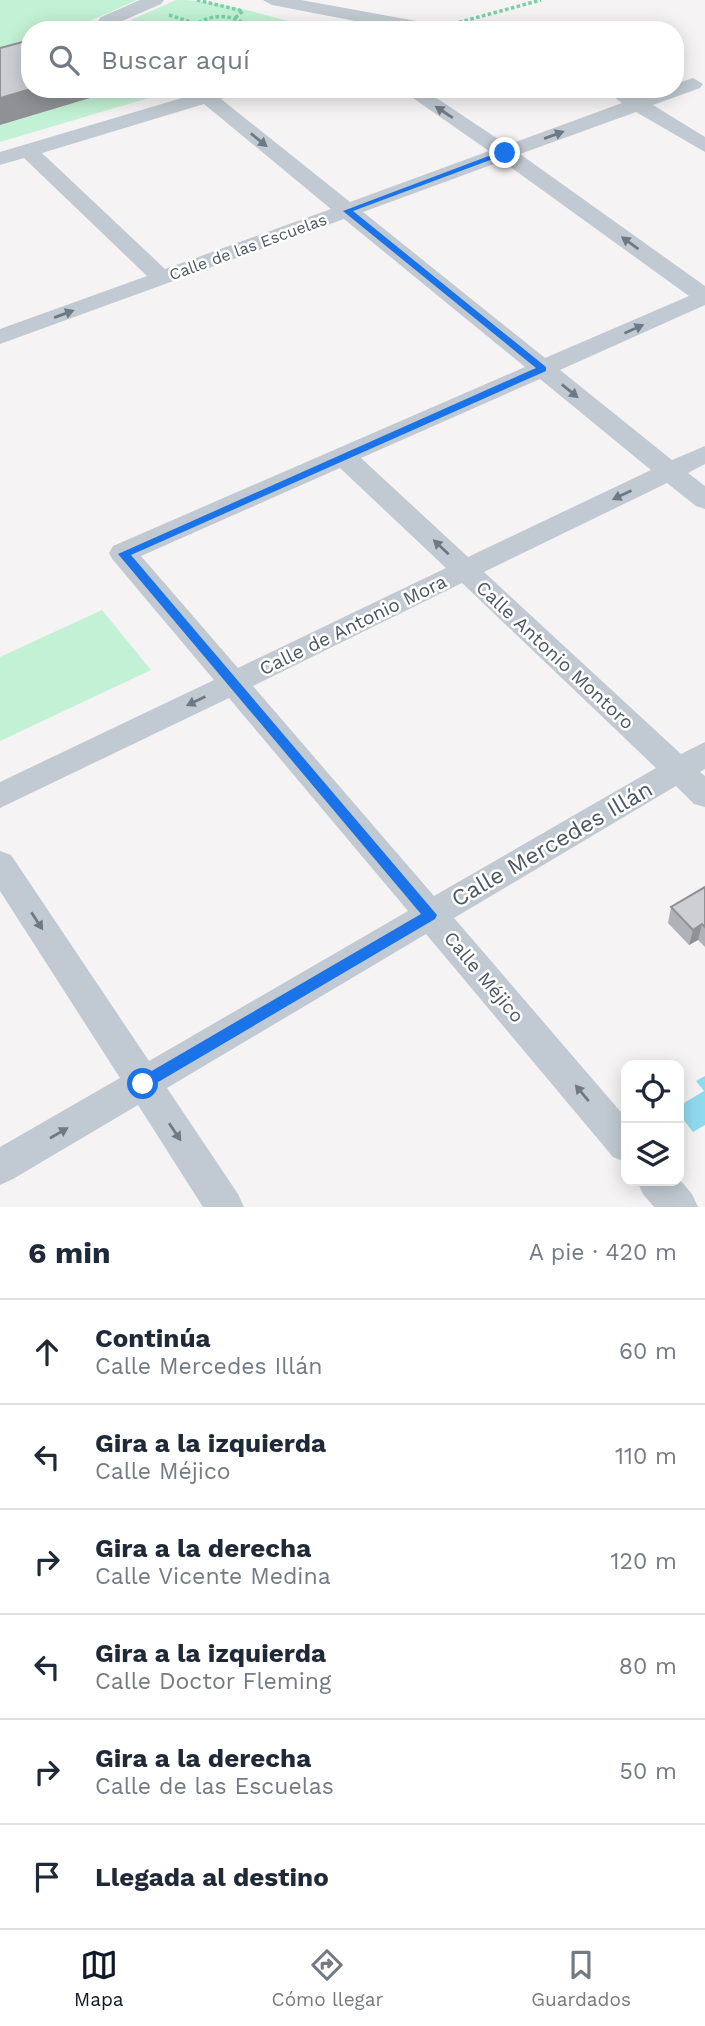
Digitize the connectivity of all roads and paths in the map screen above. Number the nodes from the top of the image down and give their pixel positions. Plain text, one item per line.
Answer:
1 (155, 0) edge
2 (197, 0) edge
3 (272, 0) edge
4 (541, 0) edge
5 (300, 6) junction
6 (235, 18) junction
7 (107, 21) edge
8 (201, 21) edge
9 (243, 21) edge
10 (318, 21) edge
11 (382, 21) edge
12 (465, 21) edge
13 (187, 98) edge
14 (208, 98) edge
15 (423, 98) edge
16 (628, 98) edge
17 (654, 98) edge
18 (638, 104) junction
19 (705, 146) edge
20 (28, 151) junction
21 (505, 153) junction
22 (0, 159) edge
23 (347, 211) junction
24 (162, 278) junction
25 (705, 297) edge
26 (0, 337) edge
27 (543, 369) junction
28 (705, 454) edge
29 (344, 457) junction
30 (670, 471) junction
31 (705, 500) edge
32 (465, 570) junction
33 (233, 683) junction
34 (692, 762) edge
35 (705, 795) edge
36 (0, 796) edge
37 (0, 864) edge
38 (430, 915) junction
39 (143, 1084) junction
40 (621, 1139) edge
41 (0, 1167) edge
42 (660, 1186) edge
43 (225, 1207) edge
44 (678, 1207) edge

1 - 7 street
2 - 6 path
3 - 5 street
4 - 12 path
5 - 10 street
5 - 11 street
6 - 8 path
6 - 9 path
13 - 20 street
14 -> 23 street
21 -> 15 street
16 - 18 street
17 - 18 street, Calle de las Escuelas
18 - 19 street
21 -> 18 street, Calle de las Escuelas
20 - 22 street
20 - 24 street
21 - 23 street, Calle de las Escuelas
25 -> 21 street
23 - 24 street, Calle de las Escuelas
23 - 27 street
26 -> 24 street, Calle de las Escuelas
27 -> 25 street
27 - 29 street
27 -> 30 street
28 - 30 street, Calle de Antonio Mora
32 -> 29 street, Calle Antonio Montoro
29 - 33 street, Calle Méjico
30 - 31 street
30 -> 32 street, Calle de Antonio Mora
32 - 33 street, Calle de Antonio Mora
32 - 34 street, Calle Antonio Montoro
33 -> 36 street, Calle de Antonio Mora
33 - 38 street, Calle Méjico
34 - 35 street, Calle Antonio Montoro
34 - 38 street, Calle Mercedes Illán
37 -> 39 street
38 - 39 street, Calle Mercedes Illán
40 -> 38 street, Calle Méjico
41 -> 39 street, Calle Mercedes Illán
39 -> 43 street
42 - 44 street

